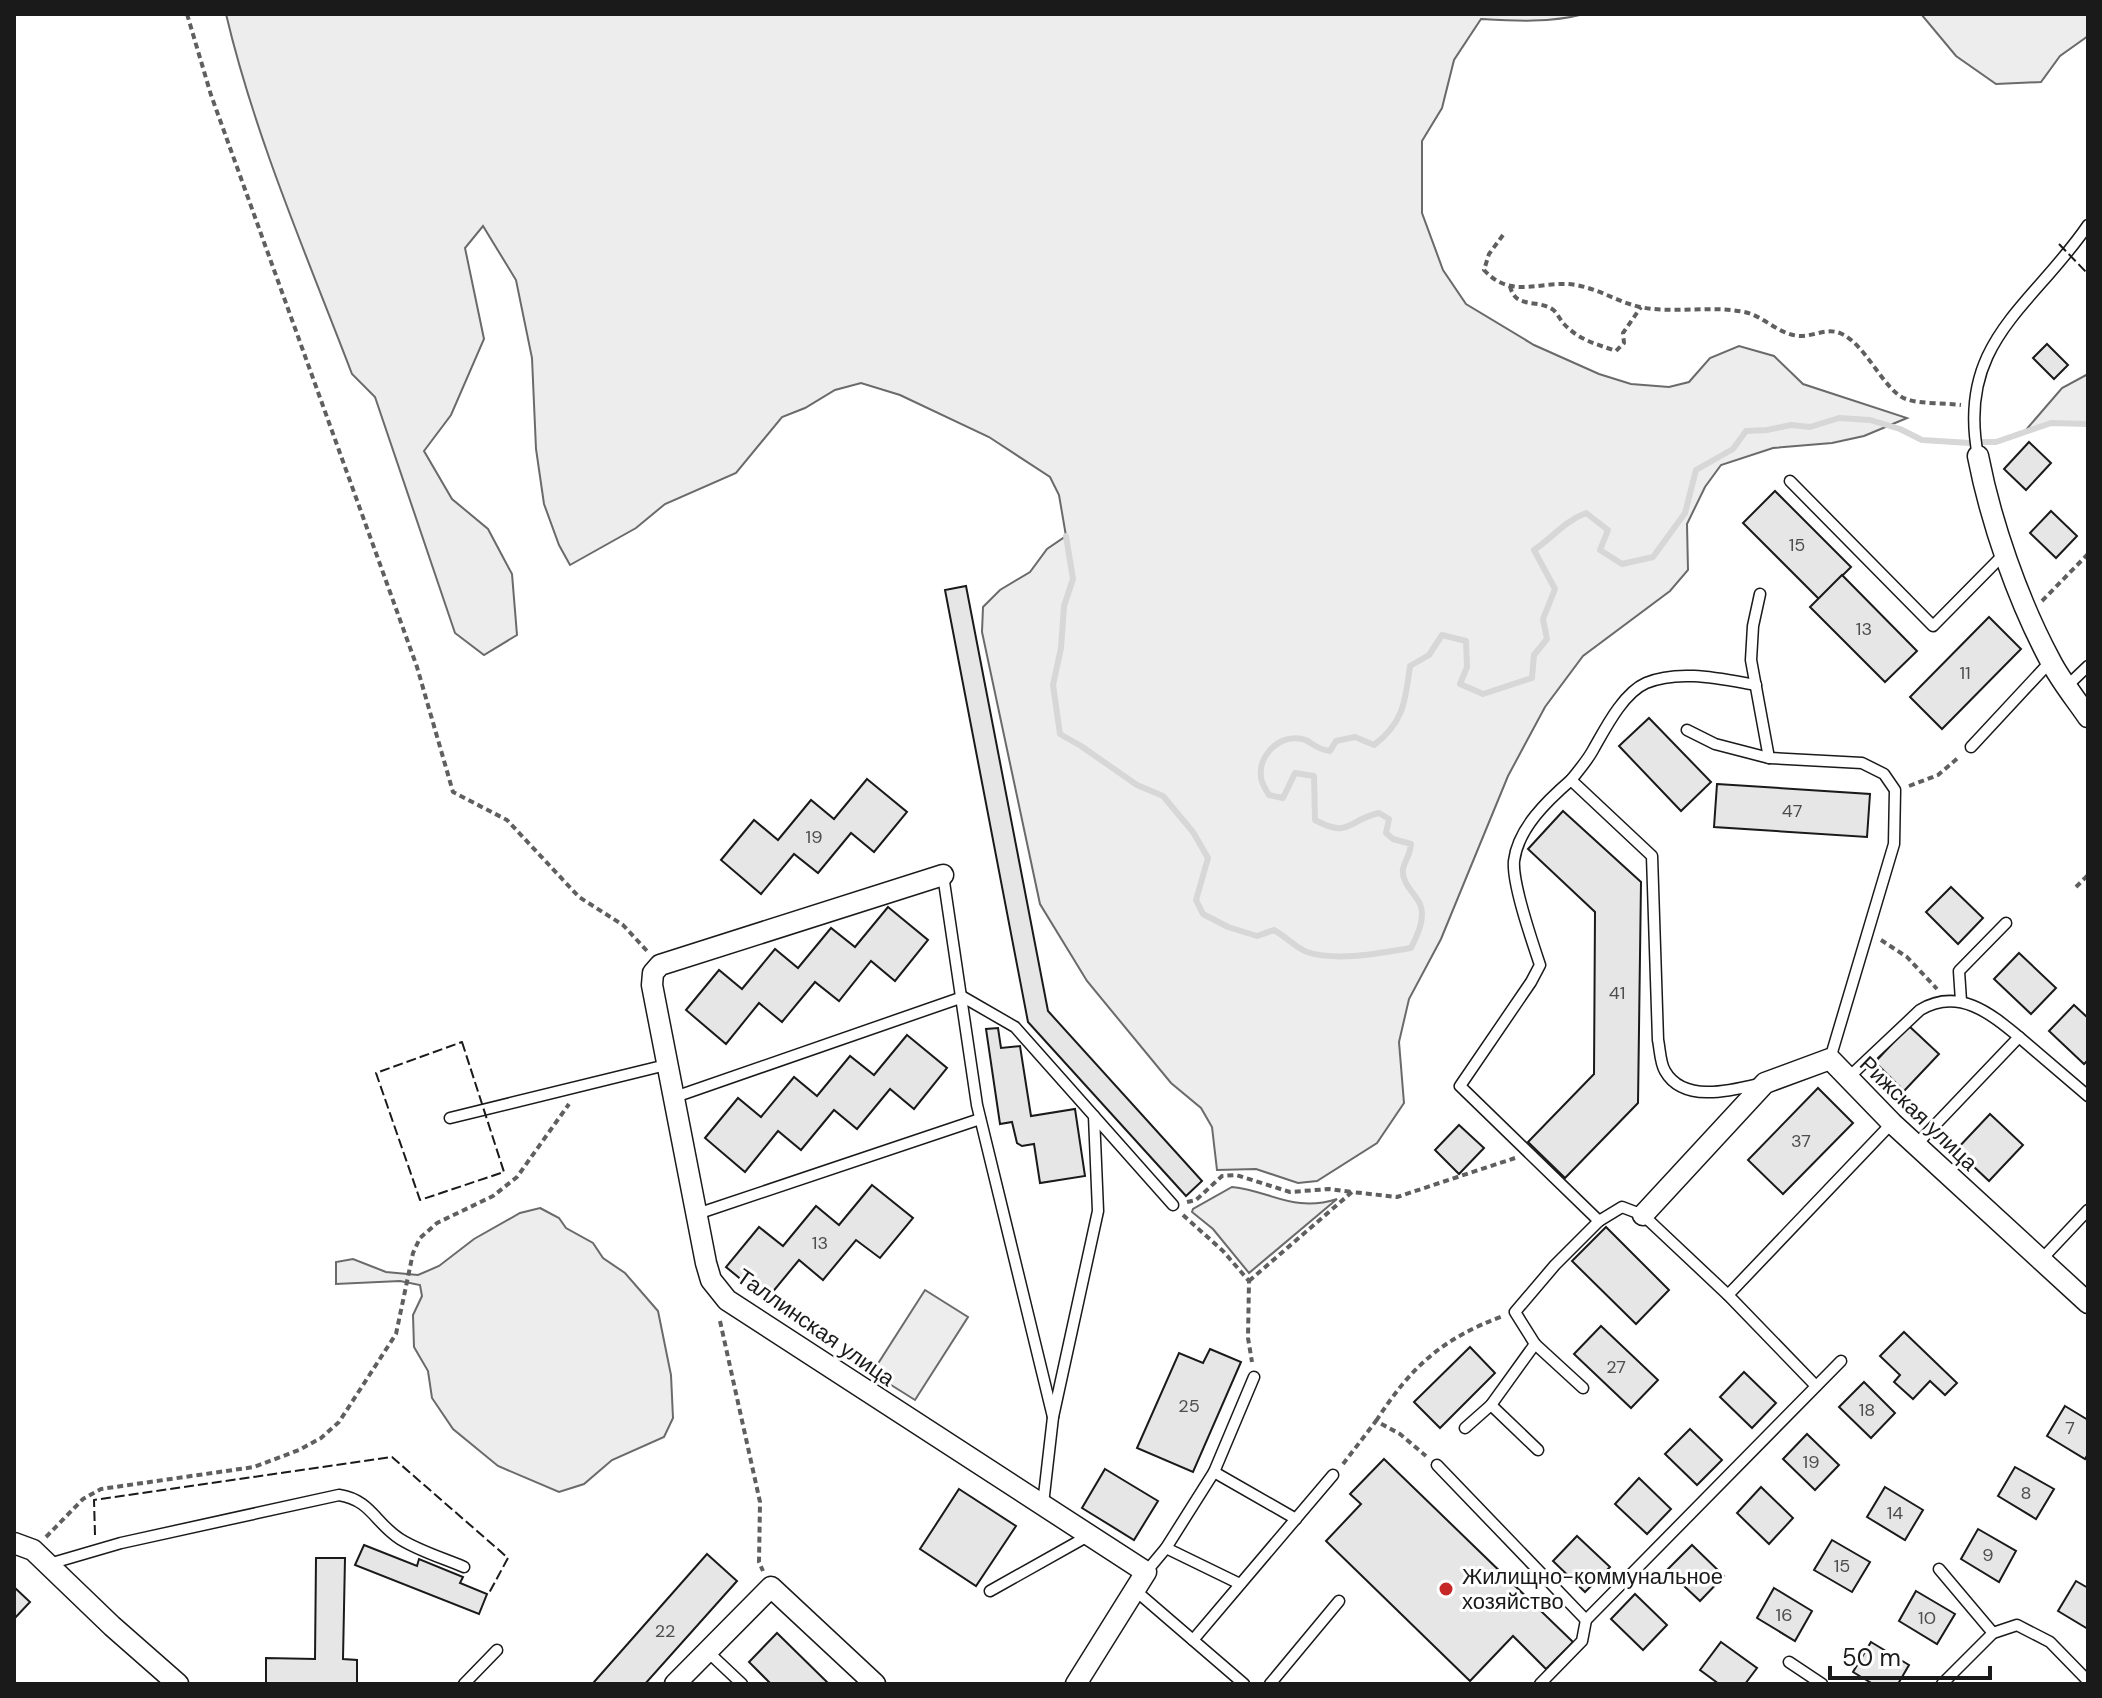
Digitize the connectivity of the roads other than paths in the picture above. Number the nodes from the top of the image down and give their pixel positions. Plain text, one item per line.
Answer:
1 (2088, 225) edge
2 (1978, 456) joint
3 (1790, 481) dead end
4 (2005, 553) junction
5 (1760, 594) dead end
6 (2050, 662) junction
7 (2088, 666) edge
8 (1756, 685) junction
9 (2067, 686) junction
10 (2088, 717) edge
11 (1687, 730) dead end
12 (1971, 747) road end
13 (1769, 758) junction
14 (1571, 780) junction
15 (943, 875) joint
16 (2006, 923) dead end
17 (963, 997) junction
18 (1961, 1001) junction
19 (2019, 1037) junction
20 (1830, 1059) junction
21 (666, 1065) junction
22 (1848, 1078) junction
23 (1765, 1083) junction
24 (2088, 1096) edge
25 (672, 1098) junction
26 (1094, 1116) junction
27 (450, 1118) dead end
28 (980, 1119) junction
29 (1892, 1123) junction
30 (1916, 1145) junction
31 (1173, 1205) road end
32 (2088, 1210) edge
33 (697, 1214) junction
34 (1643, 1215) junction
35 (1599, 1221) junction
36 (2040, 1261) junction
37 (1728, 1295) junction
38 (2088, 1303) edge
39 (1535, 1344) junction
40 (1841, 1361) dead end
41 (1254, 1377) road end
42 (1816, 1386) junction
43 (1583, 1388) dead end
44 (1491, 1405) junction
45 (1053, 1417) junction
46 (1465, 1428) dead end
47 (1538, 1450) dead end
48 (1437, 1465) road end
49 (1214, 1472) junction
50 (1333, 1475) road end
51 (1042, 1507) junction
52 (1296, 1519) junction
53 (1088, 1536) junction
54 (23, 1546) edge
55 (1166, 1548) junction
56 (49, 1564) junction
57 (464, 1567) dead end
58 (1939, 1569) dead end
59 (1146, 1572) junction
60 (1240, 1584) junction
61 (990, 1591) dead end
62 (1136, 1591) junction
63 (1339, 1601) dead end
64 (1586, 1620) junction
65 (1993, 1633) junction
66 (1193, 1640) junction
67 (497, 1650) dead end
68 (707, 1651) junction
69 (1789, 1662) dead end
70 (2088, 1681) edge
71 (178, 1684) edge
72 (464, 1684) edge
73 (675, 1684) edge
74 (742, 1684) edge
75 (875, 1684) edge
76 (1076, 1684) edge
77 (1244, 1684) edge
78 (1270, 1684) edge
79 (1540, 1684) edge
80 (1822, 1684) edge
81 (1942, 1684) edge

1 - 2 lane
2 - 4 street
3 - 4 lane
4 - 6 street
5 - 8 lane
6 - 9 street
6 - 12 lane
7 - 9 lane
8 - 13 lane
8 - 14 lane
9 - 10 street
11 - 13 lane
13 - 20 lane
14 - 23 lane
14 - 35 lane
15 - 17 lane
15 - 21 street, Таллинская улица
16 - 18 lane
17 - 25 lane
17 - 26 lane
17 - 28 lane
18 - 19 lane
18 - 22 lane
19 - 24 lane
19 - 30 lane
20 - 22 street, Рижская улица
20 - 23 street, Рижская улица
21 - 25 street, Таллинская улица
21 - 27 lane
22 - 29 street, Рижская улица
23 - 34 street, Рижская улица
25 - 33 street, Таллинская улица
26 - 31 lane
26 - 45 lane
28 - 33 lane
28 - 45 lane
29 - 30 street, Рижская улица
29 - 37 lane
30 - 36 street, Рижская улица
32 - 36 lane
33 - 51 street, Таллинская улица
34 - 35 lane
34 - 37 lane
35 - 39 lane
36 - 38 street, Рижская улица
37 - 42 lane
39 - 43 lane
39 - 44 lane
40 - 42 lane
41 - 49 lane
42 - 64 lane
44 - 46 lane
44 - 47 lane
45 - 51 lane
48 - 64 lane
49 - 52 lane
49 - 55 lane
50 - 52 lane
51 - 53 street, Таллинская улица
52 - 60 lane
53 - 59 street, Таллинская улица
53 - 61 lane
54 - 56 street
55 - 59 lane
55 - 60 lane
56 - 57 lane
56 - 71 street
58 - 65 lane
59 - 62 street
60 - 66 lane
62 - 66 lane
62 - 76 street
63 - 78 lane
64 - 79 lane
65 - 70 lane
65 - 81 lane
66 - 77 lane
67 - 72 lane
68 - 73 street
68 - 74 lane
68 - 75 street
69 - 80 lane

